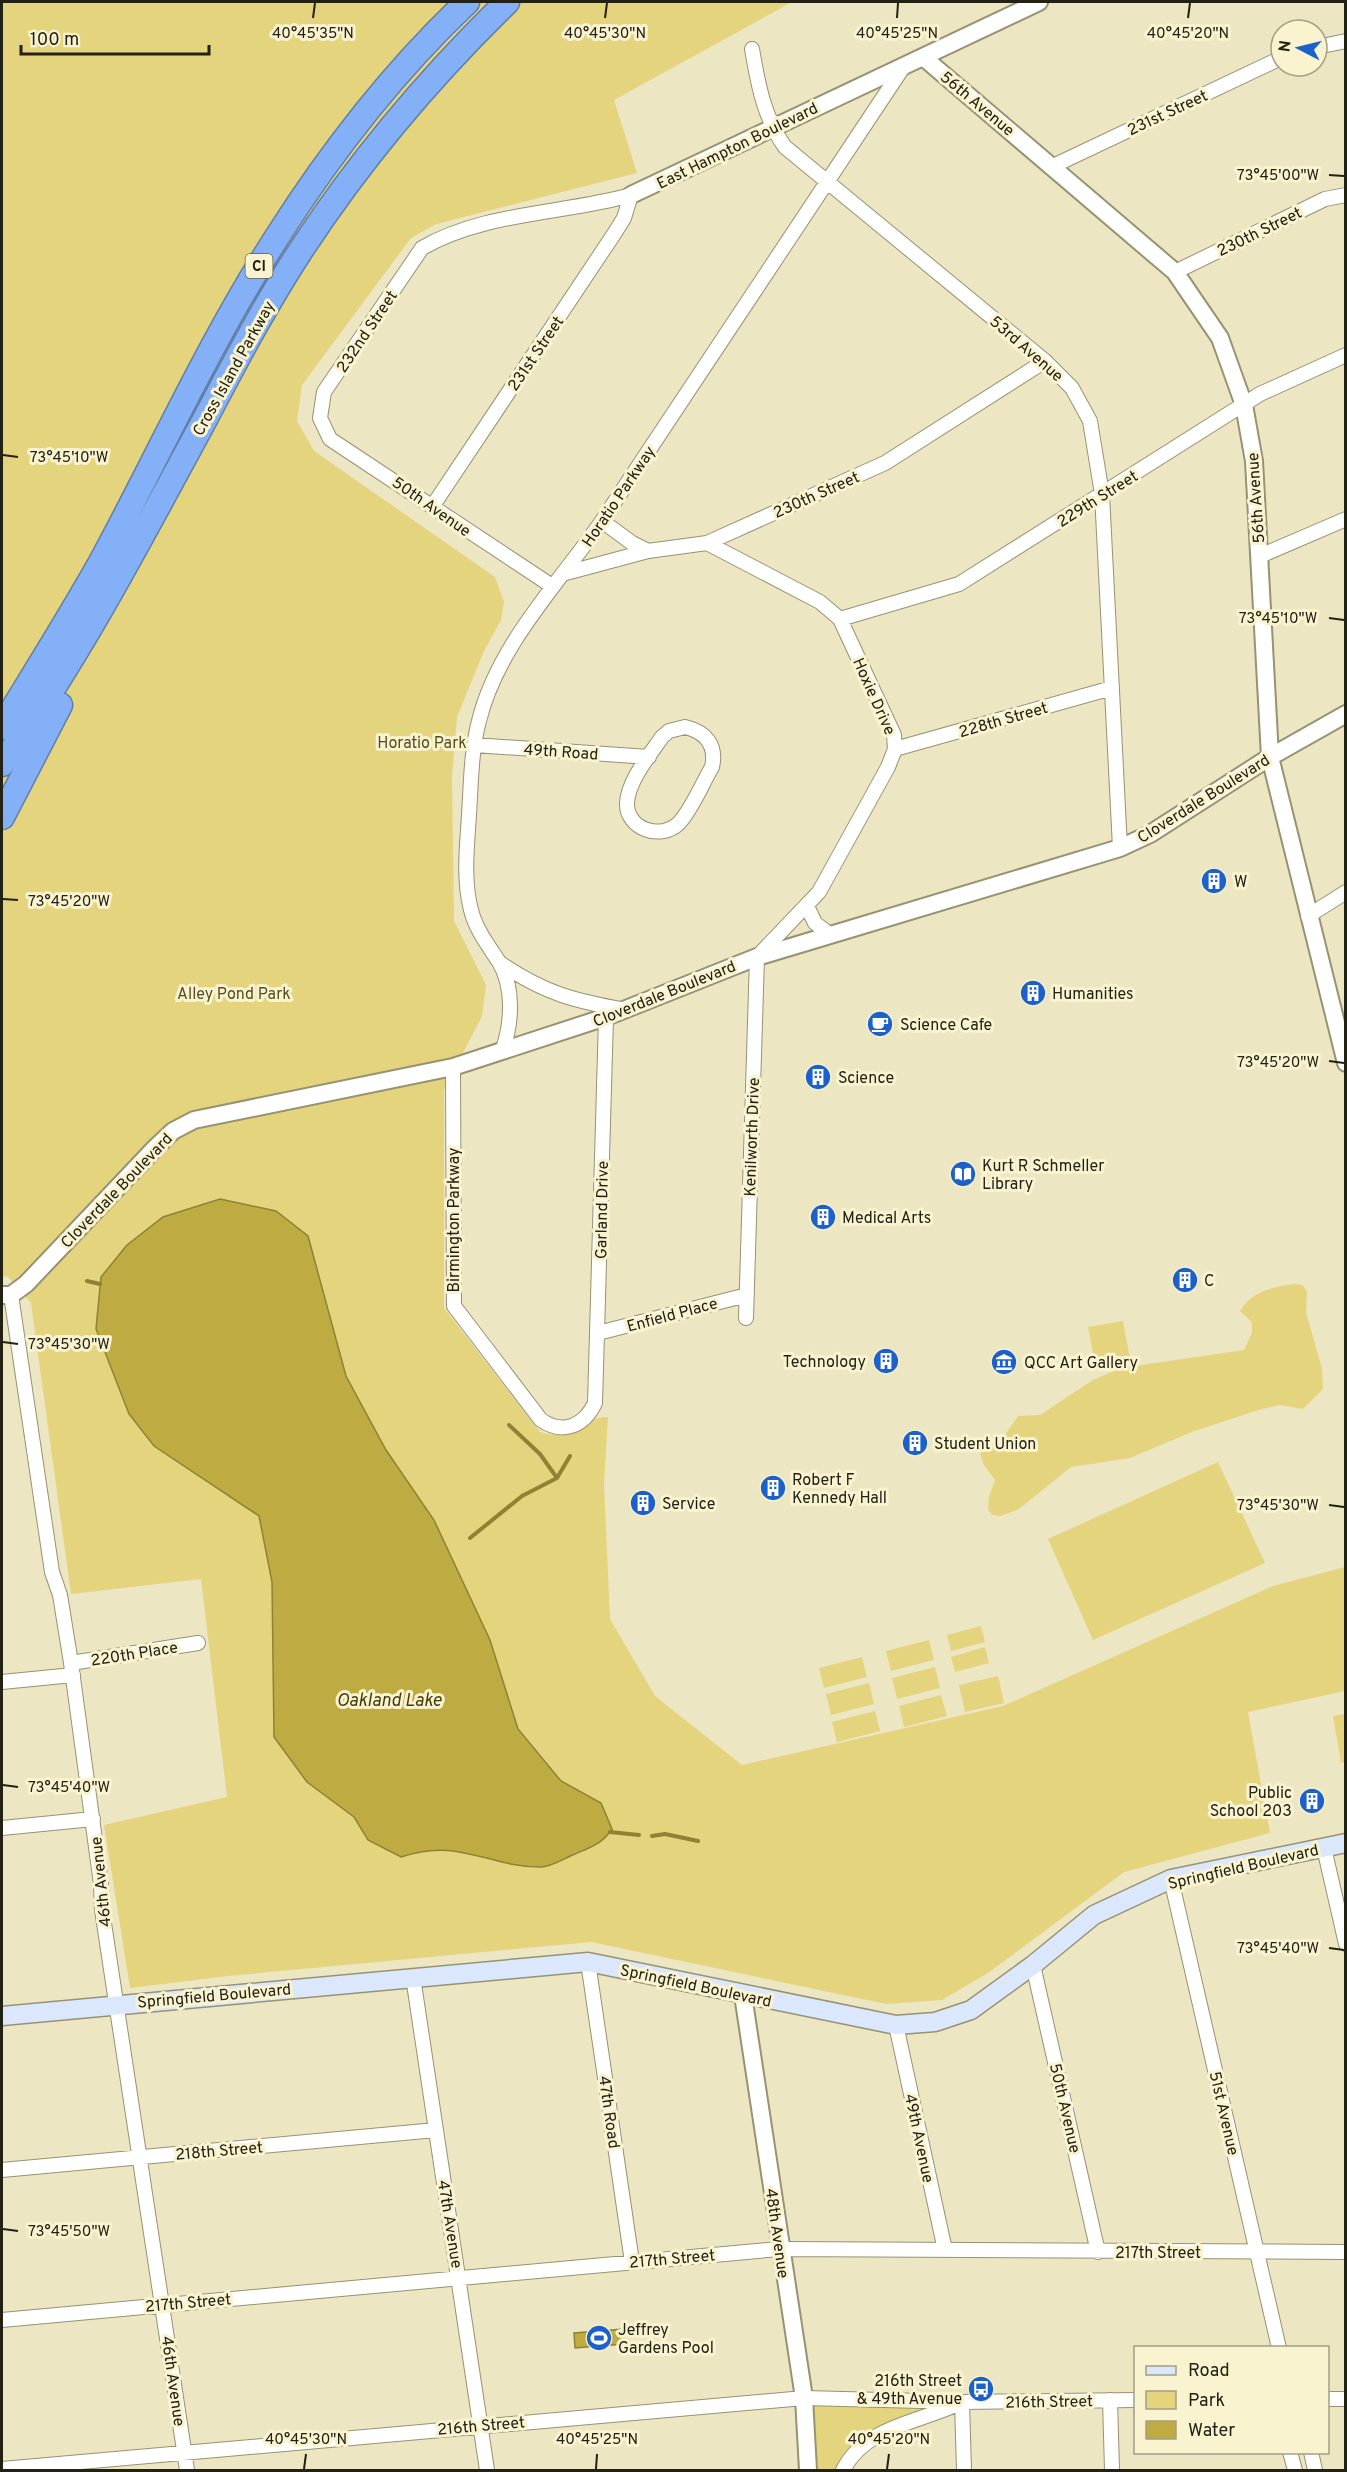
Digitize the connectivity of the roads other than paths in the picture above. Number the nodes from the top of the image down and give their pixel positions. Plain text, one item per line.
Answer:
1 (467, 2) edge
2 (507, 2) edge
3 (1038, 2) edge
4 (1346, 41) edge
5 (1329, 45) edge
6 (752, 49) dead end
7 (923, 57) junction
8 (1269, 64) edge
9 (904, 66) junction
10 (772, 126) junction
11 (1053, 166) junction
12 (829, 181) junction
13 (631, 195) junction
14 (1346, 195) edge
15 (422, 248) joint
16 (1175, 272) junction
17 (1346, 355) edge
18 (1045, 361) junction
19 (1244, 405) junction
20 (320, 418) joint
21 (1102, 494) junction
22 (432, 507) junction
23 (1346, 519) edge
24 (602, 521) junction
25 (707, 543) junction
26 (648, 551) junction
27 (131, 556) junction
28 (1260, 556) junction
29 (566, 573) junction
30 (552, 586) junction
31 (840, 619) junction
32 (57, 640) junction
33 (1112, 688) junction
34 (2, 708) edge
35 (1346, 714) edge
36 (2, 727) edge
37 (474, 745) junction
38 (895, 749) junction
39 (649, 757) junction
40 (1270, 757) junction
41 (2, 764) edge
42 (2, 817) edge
43 (1120, 848) junction
44 (1346, 892) edge
45 (807, 906) junction
46 (1308, 916) junction
47 (828, 933) junction
48 (757, 957) junction
49 (500, 963) junction
50 (626, 1010) junction
51 (606, 1017) junction
52 (503, 1049) junction
53 (1346, 1064) edge
54 (453, 1067) junction
55 (6, 1295) edge
56 (747, 1295) junction
57 (746, 1318) dead end
58 (598, 1333) junction
59 (595, 1403) joint
60 (198, 1643) dead end
61 (72, 1669) junction
62 (2, 1682) edge
63 (93, 1819) junction
64 (2, 1828) edge
65 (1346, 1843) edge
66 (1323, 1848) junction
67 (1171, 1879) junction
68 (1346, 1944) edge
69 (588, 1962) junction
70 (1033, 1965) junction
71 (413, 1977) junction
72 (744, 1995) junction
73 (117, 2004) junction
74 (2, 2016) edge
75 (896, 2025) junction
76 (436, 2130) junction
77 (141, 2157) junction
78 (2, 2170) edge
79 (779, 2249) junction
80 (945, 2250) junction
81 (1098, 2252) junction
82 (1258, 2252) junction
83 (1346, 2252) edge
84 (632, 2262) junction
85 (459, 2277) junction
86 (162, 2305) junction
87 (2, 2320) edge
88 (1279, 2346) edge
89 (804, 2398) junction
90 (1329, 2399) edge
91 (1346, 2399) edge
92 (1110, 2400) junction
93 (1134, 2400) edge
94 (962, 2402) junction
95 (480, 2425) junction
96 (184, 2452) junction
97 (1291, 2454) edge
98 (1311, 2454) edge
99 (2, 2469) edge
100 (187, 2470) edge
101 (487, 2470) edge
102 (808, 2470) edge
103 (843, 2470) edge
104 (964, 2470) edge
105 (1112, 2470) edge
106 (1295, 2470) edge
107 (1315, 2470) edge

1 - 32 highway, Cross Island Parkway / CI
2 - 27 highway, Cross Island Parkway / CI
3 - 7 street, East Hampton Boulevard
4 - 5 street
6 - 10 street, 53rd Avenue
7 - 9 street, East Hampton Boulevard
7 - 11 street, 56th Avenue
8 - 11 street, 231st Street
9 - 10 street, East Hampton Boulevard
9 - 12 street, Horatio Parkway
10 - 12 street, 53rd Avenue
10 - 13 street, East Hampton Boulevard
11 - 16 street, 56th Avenue
12 - 18 street, 53rd Avenue
12 - 24 street, Horatio Parkway
13 - 15 street, East Hampton Boulevard
13 - 22 street, 231st Street
14 - 16 street, 230th Street
15 - 20 street, 232nd Street
16 - 19 street, 56th Avenue
17 - 19 street, 229th Street
18 - 21 street, 53rd Avenue
18 - 25 street, 230th Street
19 - 21 street, 229th Street
19 - 28 street, 56th Avenue
20 - 22 street, 50th Avenue
21 - 31 street, 229th Street
21 - 33 street, 53rd Avenue
22 - 30 street, 50th Avenue
23 - 28 street
24 - 26 street
24 - 29 street, Horatio Parkway
25 - 26 street, 230th Street
25 - 31 street, Hoxie Drive
26 - 29 street, 230th Street
27 - 41 highway, Cross Island Parkway / CI
27 - 42 highway
28 - 40 street, 56th Avenue
29 - 30 street, Horatio Parkway
30 - 37 street, Horatio Parkway
31 - 38 street, Hoxie Drive
32 - 34 highway
32 - 36 highway, Cross Island Parkway / CI
33 - 38 street, 228th Street
33 - 43 street, 53rd Avenue
35 - 40 street, Cloverdale Boulevard
37 - 39 street, 49th Road
37 - 49 street, Horatio Parkway
38 - 45 street, Hoxie Drive
39 - 39 street
40 - 43 street, Cloverdale Boulevard
40 - 46 street, 56th Avenue
43 - 47 street, Cloverdale Boulevard
44 - 46 street
45 - 47 street
45 - 48 street, Hoxie Drive
46 - 53 street, 56th Avenue
47 - 48 street, Cloverdale Boulevard
48 - 50 street, Cloverdale Boulevard
48 - 56 street, Kenilworth Drive
49 - 50 street, Horatio Parkway
49 - 52 street, Horatio Parkway
50 - 51 street, Cloverdale Boulevard
51 - 52 street, Cloverdale Boulevard
51 - 58 street, Garland Drive
52 - 54 street, Cloverdale Boulevard
54 - 55 street, Cloverdale Boulevard
54 - 59 street, Birmington Parkway
55 - 61 street, 46th Avenue
56 - 57 street, Kenilworth Drive
56 - 58 street, Enfield Place
58 - 59 street, Garland Drive
60 - 61 street, 220th Place
61 - 62 street, 220th Place
61 - 63 street, 46th Avenue
63 - 64 street
63 - 73 street, 46th Avenue
65 - 66 main road, Springfield Boulevard
66 - 67 main road, Springfield Boulevard
66 - 68 street
67 - 70 main road, Springfield Boulevard
67 - 82 street, 51st Avenue
69 - 71 main road, Springfield Boulevard
69 - 72 main road, Springfield Boulevard
69 - 84 street, 47th Road
70 - 75 main road, Springfield Boulevard
70 - 81 street, 50th Avenue
71 - 73 main road, Springfield Boulevard
71 - 76 street, 47th Avenue
72 - 75 main road, Springfield Boulevard
72 - 79 street, 48th Avenue
73 - 74 main road, Springfield Boulevard
73 - 77 street, 46th Avenue
75 - 80 street, 49th Avenue
76 - 77 street, 218th Street
76 - 85 street, 47th Avenue
77 - 78 street, 218th Street
77 - 86 street, 46th Avenue
79 - 80 street, 217th Street
79 - 84 street, 217th Street
79 - 89 street, 48th Avenue
80 - 81 street, 217th Street
81 - 82 street, 217th Street
82 - 83 street, 217th Street
82 - 88 street, 51st Avenue
84 - 85 street, 217th Street
85 - 86 street, 217th Street
85 - 95 street, 47th Avenue
86 - 87 street, 217th Street
86 - 96 street, 46th Avenue
89 - 94 street, 216th Street
89 - 95 street, 216th Street
89 - 102 street, 48th Avenue
90 - 91 street
92 - 93 street, 216th Street
92 - 94 street, 216th Street
92 - 105 street
94 - 103 street, 216th Street
94 - 104 street
95 - 96 street, 216th Street
95 - 101 street, 47th Avenue
96 - 99 street, 216th Street
96 - 100 street, 46th Avenue
97 - 106 street
98 - 107 street

